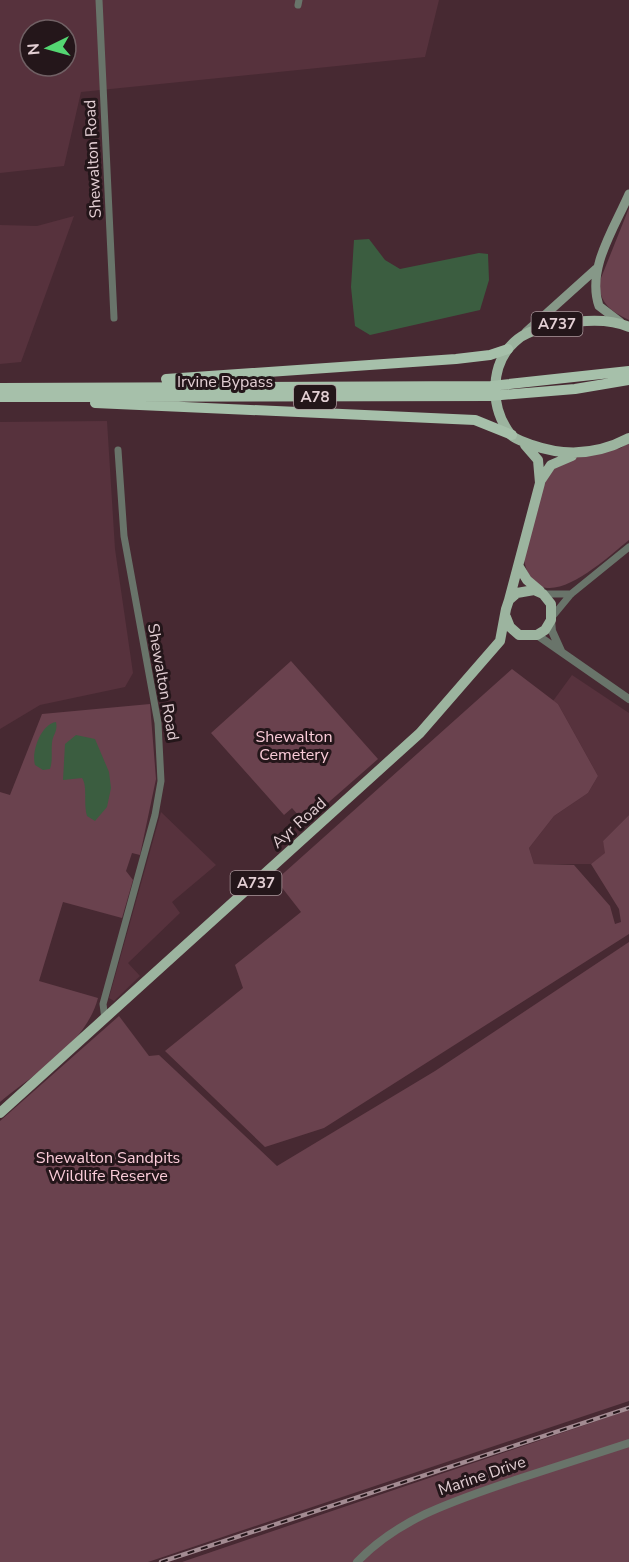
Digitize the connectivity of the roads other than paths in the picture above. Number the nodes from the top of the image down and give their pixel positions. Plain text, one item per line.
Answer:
1 (99, 0) edge
2 (629, 194) edge
3 (597, 268) junction
4 (114, 318) dead end
5 (625, 325) edge
6 (520, 337) junction
7 (508, 349) junction
8 (629, 371) edge
9 (629, 380) edge
10 (67, 386) junction
11 (0, 388) edge
12 (0, 397) edge
13 (515, 437) junction
14 (629, 438) edge
15 (118, 450) dead end
16 (575, 455) junction
17 (540, 483) junction
18 (629, 547) edge
19 (519, 567) junction
20 (542, 594) junction
21 (571, 594) junction
22 (509, 600) junction
23 (506, 617) junction
24 (552, 619) junction
25 (533, 636) junction
26 (500, 641) junction
27 (563, 654) junction
28 (629, 699) edge
29 (105, 1019) junction
30 (0, 1113) edge
31 (629, 1443) edge
32 (357, 1562) edge

1 - 4 street, Shewalton Road
2 - 3 main road
3 - 5 main road
3 - 6 main road
5 - 6 main road, A737
6 - 7 main road, A737
7 - 10 highway
7 - 13 main road, A737
8 - 10 highway, Irvine Bypass / A78
9 - 12 highway, Irvine Bypass / A78
10 - 11 highway, Irvine Bypass / A78
12 - 13 highway
13 - 16 main road, A737
13 - 17 main road, A737
14 - 16 main road, A737
15 - 29 street, Shewalton Road
16 - 17 main road, A737
17 - 19 main road, A737
18 - 21 street
19 - 20 main road
19 - 22 main road, A737
20 - 21 street
20 - 22 main road
20 - 24 main road
21 - 24 street
22 - 23 main road, A737
23 - 25 main road
23 - 26 main road, Ayr Road / A737
24 - 25 main road
24 - 27 street
25 - 26 main road
25 - 27 street
26 - 29 main road, Ayr Road / A737
27 - 28 street
29 - 30 main road, Ayr Road / A737
31 - 32 street, Marine Drive

